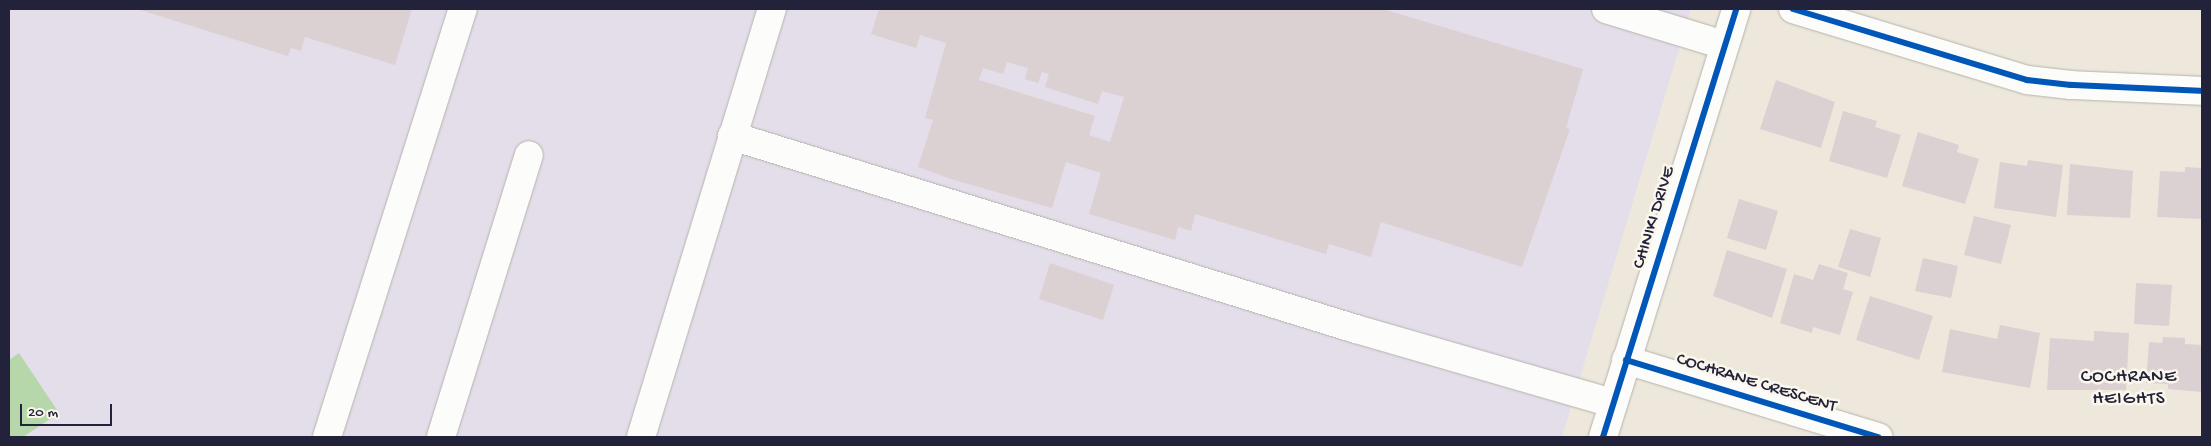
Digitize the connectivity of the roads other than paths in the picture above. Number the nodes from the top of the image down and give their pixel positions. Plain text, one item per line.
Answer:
1 (463, 9) edge
2 (772, 9) edge
3 (1606, 9) edge
4 (1736, 9) edge
5 (1793, 9) edge
6 (1724, 45) junction
7 (2202, 91) edge
8 (732, 136) junction
9 (529, 155) dead end
10 (1626, 360) junction
11 (1613, 403) junction
12 (327, 437) edge
13 (441, 437) edge
14 (641, 437) edge
15 (1602, 437) edge
16 (1878, 437) edge

1 - 12 street
2 - 8 street
3 - 6 street
4 - 6 street, CHINIKI DRIVE
5 - 7 street
6 - 10 street, CHINIKI DRIVE
8 - 11 street
8 - 14 street
9 - 13 street
10 - 11 street, CHINIKI DRIVE
10 - 16 street, COCHRANE CRESCENT
11 - 15 street, CHINIKI DRIVE

